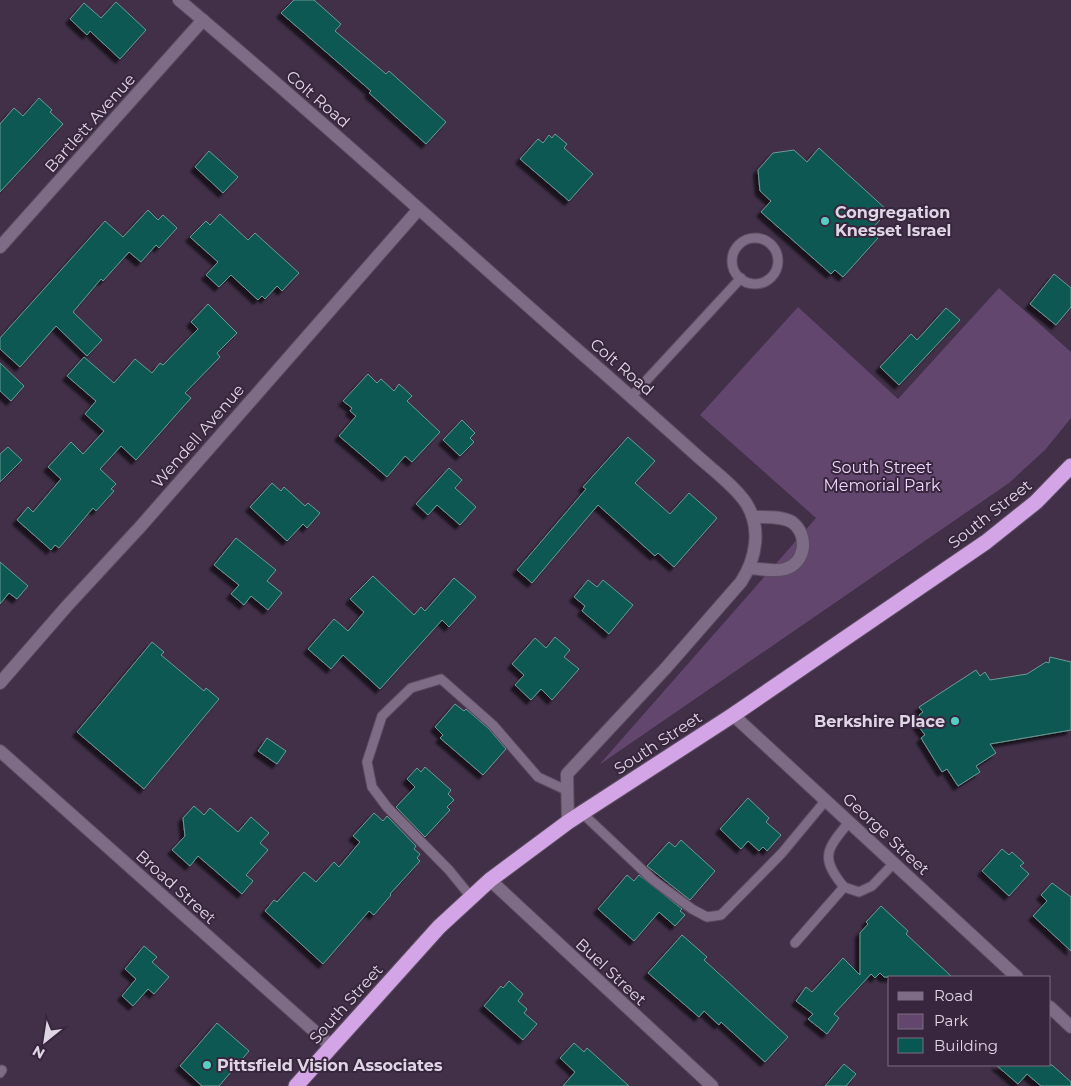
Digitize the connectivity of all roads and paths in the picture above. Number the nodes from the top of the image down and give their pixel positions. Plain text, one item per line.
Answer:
1 (179, 0) edge
2 (203, 20) junction
3 (418, 210) junction
4 (0, 247) edge
5 (741, 278) junction
6 (631, 397) junction
7 (1071, 466) edge
8 (754, 517) junction
9 (750, 568) junction
10 (0, 683) edge
11 (733, 715) junction
12 (0, 751) edge
13 (566, 790) junction
14 (826, 800) junction
15 (582, 813) junction
16 (568, 822) junction
17 (849, 822) junction
18 (894, 864) junction
19 (490, 880) junction
20 (844, 887) junction
21 (472, 897) junction
22 (795, 943) dead end
23 (1016, 976) edge
24 (1051, 1008) edge
25 (1071, 1027) edge
26 (331, 1046) junction
27 (296, 1086) edge
28 (712, 1086) edge

1 - 2 street, Colt Road
2 - 3 street, Colt Road
2 - 4 street, Bartlett Avenue
3 - 6 street, Colt Road
3 - 10 street, Wendell Avenue
5 - 5 lane
5 - 6 lane
6 - 8 street, Colt Road
7 - 11 highway, South Street
8 - 9 street
8 - 9 street
9 - 13 street
11 - 14 street, George Street
11 - 15 highway, South Street
12 - 26 street, Broad Street
13 - 16 street
13 - 21 lane
14 - 15 lane
14 - 17 street, George Street
15 - 16 highway, South Street
16 - 19 highway, South Street
17 - 18 street, George Street
17 - 20 lane
18 - 20 lane
18 - 23 street, George Street
19 - 21 highway, South Street
19 - 28 street, Buel Street
20 - 22 lane
21 - 26 highway, South Street
24 - 25 street
26 - 27 highway, South Street

